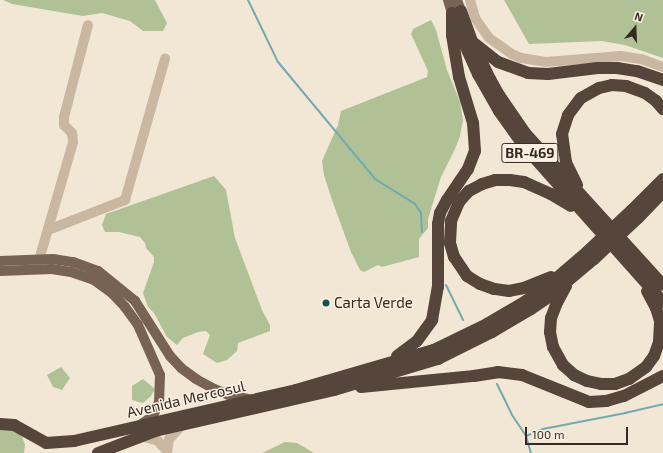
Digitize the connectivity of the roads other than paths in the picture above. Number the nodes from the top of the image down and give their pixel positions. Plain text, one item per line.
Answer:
1 (448, 0) edge
2 (470, 0) edge
3 (457, 8) edge
4 (88, 25) dead end
5 (472, 41) junction
6 (164, 59) dead end
7 (663, 67) edge
8 (663, 80) edge
9 (663, 109) edge
10 (662, 182) edge
11 (582, 213) junction
12 (597, 214) junction
13 (48, 230) junction
14 (637, 258) junction
15 (39, 259) junction
16 (0, 262) edge
17 (36, 270) junction
18 (0, 271) edge
19 (570, 274) junction
20 (638, 274) junction
21 (663, 276) edge
22 (663, 285) edge
23 (663, 302) edge
24 (380, 365) junction
25 (663, 376) edge
26 (334, 390) junction
27 (252, 400) junction
28 (0, 424) edge
29 (182, 425) junction
30 (138, 432) junction
31 (167, 452) edge
32 (98, 453) edge

1 - 3 main road
2 - 7 street
3 - 5 highway, BR-469
3 - 11 highway, BR-469
3 - 24 highway
4 - 13 street
5 - 8 highway
5 - 12 highway, BR-469
6 - 13 street
9 - 12 highway
10 - 19 highway, bridge
11 - 19 highway
11 - 20 highway, BR-469
12 - 14 highway, BR-469
13 - 15 street
14 - 21 highway
14 - 22 highway, BR-469
15 - 16 main road
15 - 17 street
15 - 27 main road
17 - 18 main road
17 - 30 main road
19 - 20 highway
19 - 24 highway
19 - 26 highway
20 - 23 highway, BR-469
24 - 27 highway, Avenida Mercosul
25 - 26 highway
26 - 29 highway, Avenida Mercosul
27 - 30 highway, Avenida Mercosul
28 - 30 highway, Avenida Mercosul
29 - 30 highway, Avenida Mercosul
29 - 31 street
30 - 31 street
30 - 32 highway, Avenida Mercosul

